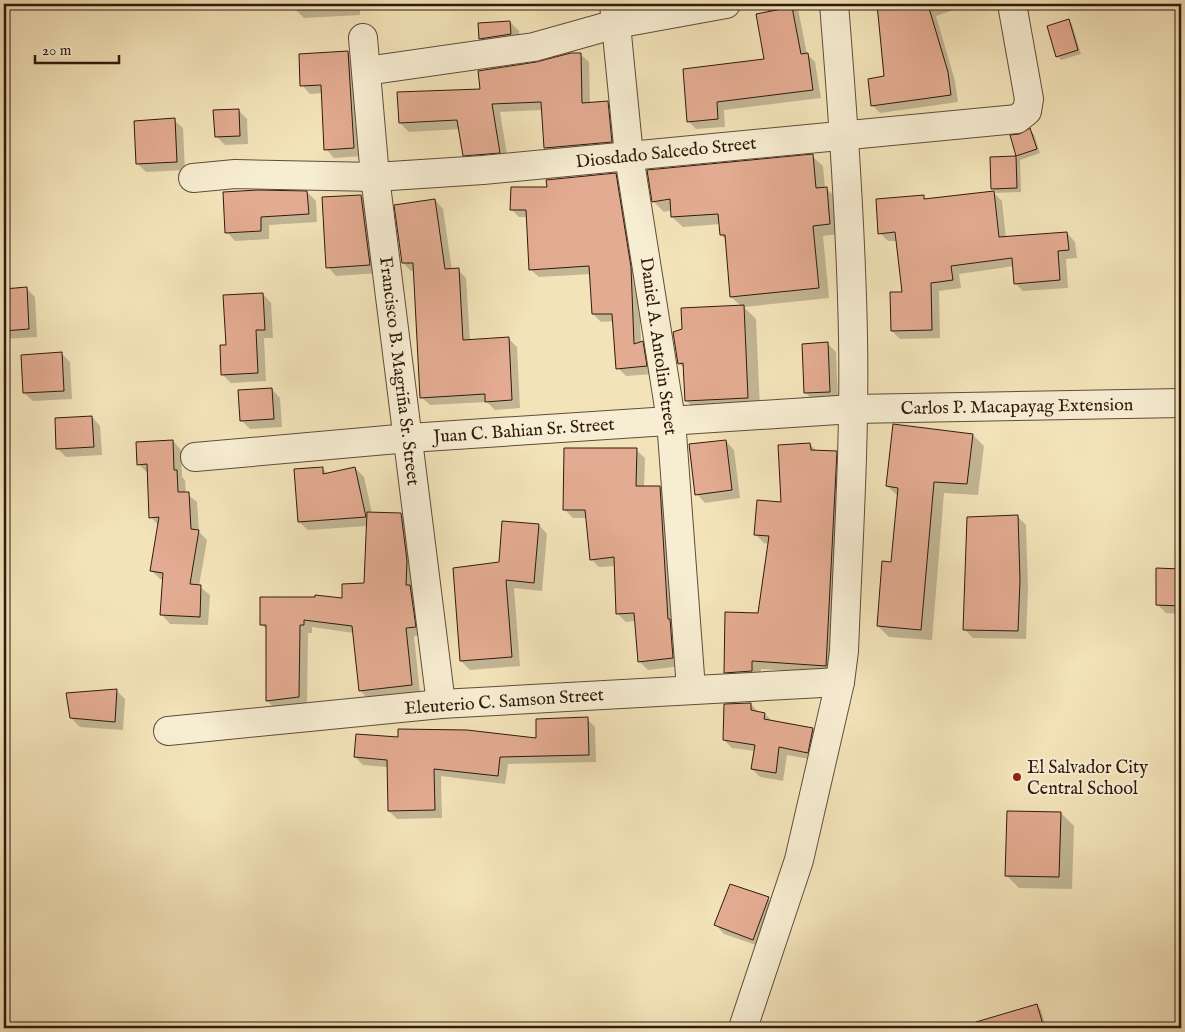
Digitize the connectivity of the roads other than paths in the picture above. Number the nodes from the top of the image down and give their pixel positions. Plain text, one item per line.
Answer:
1 (726, 4) edge
2 (834, 4) edge
3 (1012, 4) edge
4 (615, 14) edge
5 (363, 38) dead end
6 (366, 71) junction
7 (844, 134) junction
8 (628, 156) junction
9 (375, 177) junction
10 (193, 178) dead end
11 (1181, 403) edge
12 (853, 409) junction
13 (671, 420) junction
14 (409, 438) junction
15 (195, 457) dead end
16 (840, 682) junction
17 (691, 689) junction
18 (441, 704) junction
19 (168, 731) dead end
20 (743, 1028) edge

1 - 4 street
2 - 7 street
3 - 7 street, Diosdado Salcedo Street
4 - 6 street
4 - 8 street, Daniel A. Antolin Street
5 - 6 street, Francisco B. Magriña Sr. Street
6 - 9 street, Francisco B. Magriña Sr. Street
7 - 8 street, Diosdado Salcedo Street
7 - 12 street
8 - 9 street, Diosdado Salcedo Street
8 - 13 street, Daniel A. Antolin Street
9 - 10 street, Diosdado Salcedo Street
9 - 14 street, Francisco B. Magriña Sr. Street
11 - 12 street, Carlos P. Macapayag Extension
12 - 13 street, Juan C. Bahian Sr. Street
12 - 16 street
13 - 14 street, Juan C. Bahian Sr. Street
13 - 17 street, Daniel A. Antolin Street
14 - 15 street, Juan C. Bahian Sr. Street
14 - 18 street, Francisco B. Magriña Sr. Street
16 - 17 street, Eleuterio C. Samson Street
16 - 20 street
17 - 18 street, Eleuterio C. Samson Street
18 - 19 street, Eleuterio C. Samson Street

